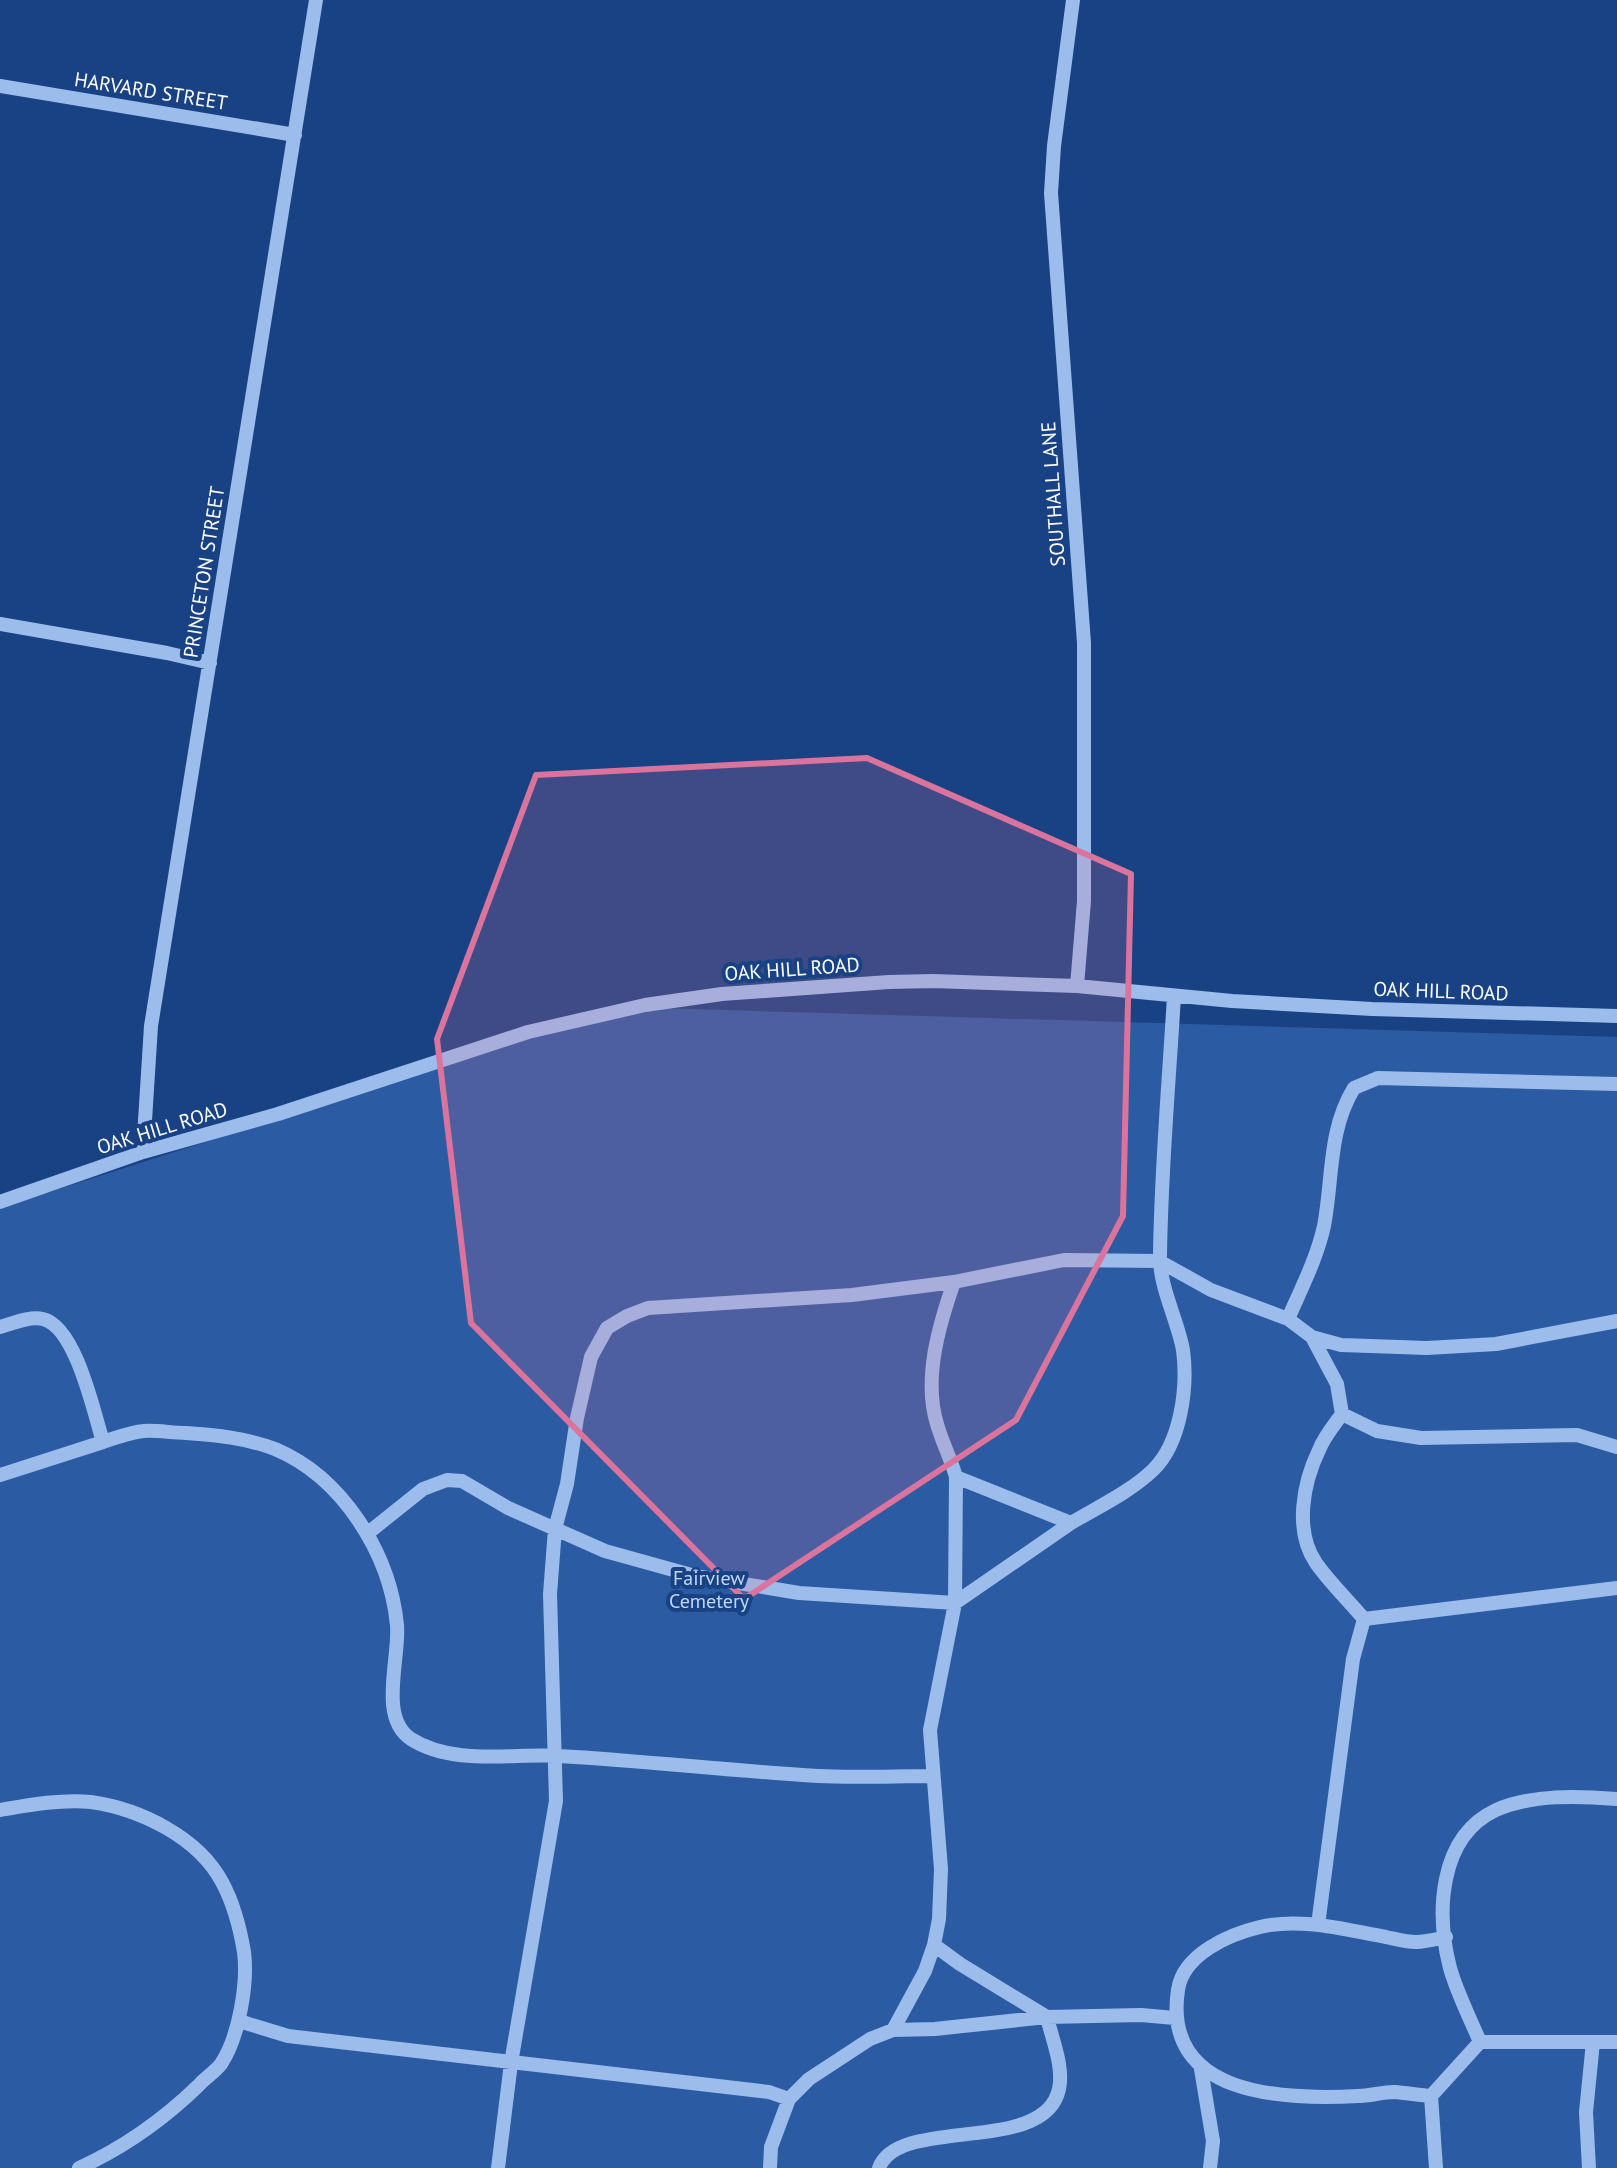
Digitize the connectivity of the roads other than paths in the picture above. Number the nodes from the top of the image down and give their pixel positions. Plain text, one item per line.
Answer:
1 (316, 0) edge
2 (1073, 0) edge
3 (0, 86) edge
4 (295, 135) junction
5 (0, 624) edge
6 (210, 663) junction
7 (1077, 986) junction
8 (1174, 996) junction
9 (1617, 1016) edge
10 (1617, 1084) edge
11 (143, 1152) junction
12 (0, 1202) edge
13 (1159, 1261) junction
14 (954, 1282) junction
15 (1288, 1319) junction
16 (1617, 1321) edge
17 (0, 1327) edge
18 (1312, 1337) junction
19 (1342, 1414) junction
20 (103, 1442) junction
21 (1617, 1447) edge
22 (0, 1475) edge
23 (956, 1477) junction
24 (1071, 1523) junction
25 (555, 1529) junction
26 (368, 1533) junction
27 (1617, 1588) edge
28 (955, 1603) junction
29 (1364, 1619) junction
30 (555, 1756) junction
31 (933, 1776) junction
32 (1617, 1799) edge
33 (0, 1810) edge
34 (1318, 1925) junction
35 (1446, 1937) junction
36 (934, 1945) junction
37 (1047, 2017) junction
38 (1175, 2018) junction
39 (239, 2021) junction
40 (893, 2030) junction
41 (1480, 2042) junction
42 (1593, 2042) junction
43 (1617, 2042) edge
44 (511, 2063) junction
45 (1201, 2069) junction
46 (1431, 2096) junction
47 (789, 2099) junction
48 (79, 2168) edge
49 (498, 2168) edge
50 (770, 2168) edge
51 (879, 2168) edge
52 (1210, 2168) edge
53 (1436, 2168) edge
54 (1589, 2168) edge

1 - 4 street, PRINCETON STREET
2 - 7 street, SOUTHALL LANE
3 - 4 street, HARVARD STREET
4 - 6 street, PRINCETON STREET
5 - 6 street
6 - 11 street, PRINCETON STREET
7 - 8 street, OAK HILL ROAD
7 - 11 street, OAK HILL ROAD
8 - 9 street, OAK HILL ROAD
8 - 13 street
10 - 15 street
11 - 12 street, OAK HILL ROAD
13 - 14 street
13 - 15 street
13 - 24 street
14 - 23 street
14 - 25 street
15 - 18 street
16 - 18 street
17 - 20 street
18 - 19 street
19 - 21 street
19 - 29 street
20 - 22 street
20 - 26 street
23 - 24 street
23 - 28 street
24 - 28 street
25 - 26 street
25 - 28 street
25 - 30 street
26 - 30 street
27 - 29 street
28 - 31 street
29 - 34 street
30 - 31 street
30 - 44 street
31 - 36 street
32 - 35 street
33 - 39 street
34 - 35 street
34 - 38 street
35 - 41 street
36 - 37 street
36 - 40 street
37 - 38 street
37 - 40 street
37 - 51 street
38 - 45 street
39 - 44 street
39 - 48 street
40 - 47 street
41 - 42 street
41 - 46 street
42 - 43 street
42 - 54 street
44 - 47 street
44 - 49 street
45 - 46 street
45 - 52 street
46 - 53 street
47 - 50 street

